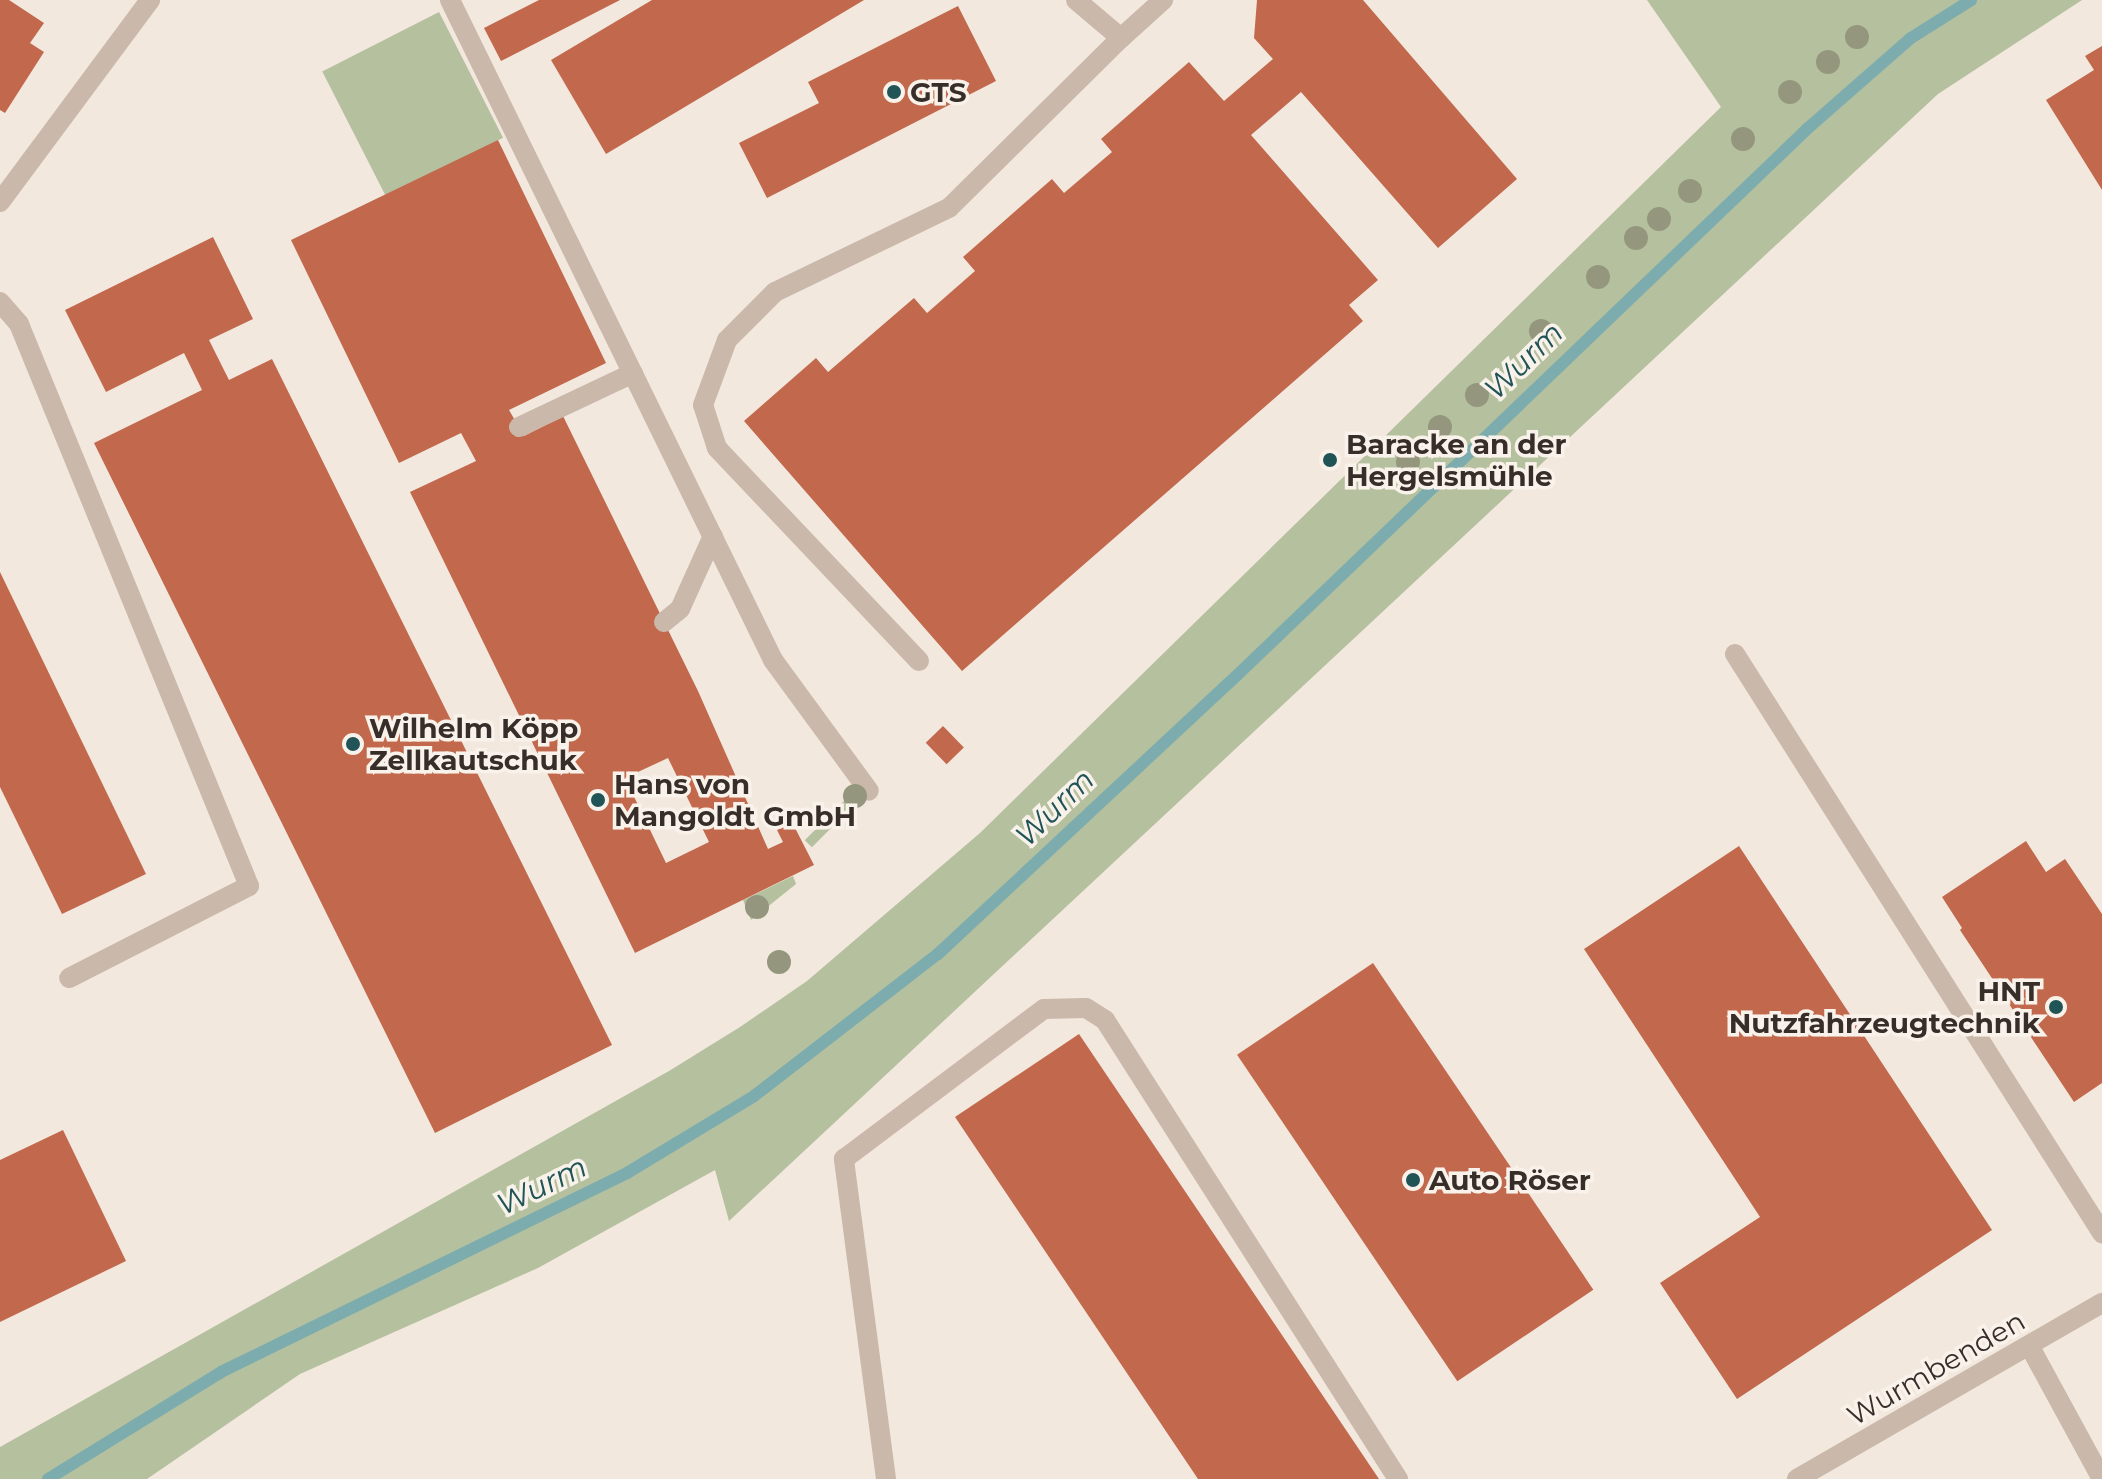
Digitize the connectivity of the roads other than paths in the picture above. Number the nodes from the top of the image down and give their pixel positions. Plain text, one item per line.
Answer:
1 (150, 0) edge
2 (450, 0) edge
3 (1076, 0) edge
4 (1163, 0) edge
5 (1121, 38) junction
6 (0, 202) edge
7 (0, 302) edge
8 (633, 373) junction
9 (519, 427) dead end
10 (713, 536) junction
11 (664, 622) dead end
12 (1735, 654) dead end
13 (919, 661) dead end
14 (869, 791) dead end
15 (69, 978) dead end
16 (2102, 1233) edge
17 (2102, 1303) edge
18 (2030, 1347) junction
19 (886, 1479) edge
20 (1398, 1479) edge
21 (1797, 1479) edge
22 (2102, 1479) edge

1 - 6 street
2 - 8 street
3 - 5 street
4 - 5 street
5 - 13 street
7 - 15 street
8 - 9 street
8 - 10 street
10 - 11 street
10 - 14 street
12 - 16 street
17 - 18 street, Wurmbenden
18 - 21 street, Wurmbenden
18 - 22 street
19 - 20 street

